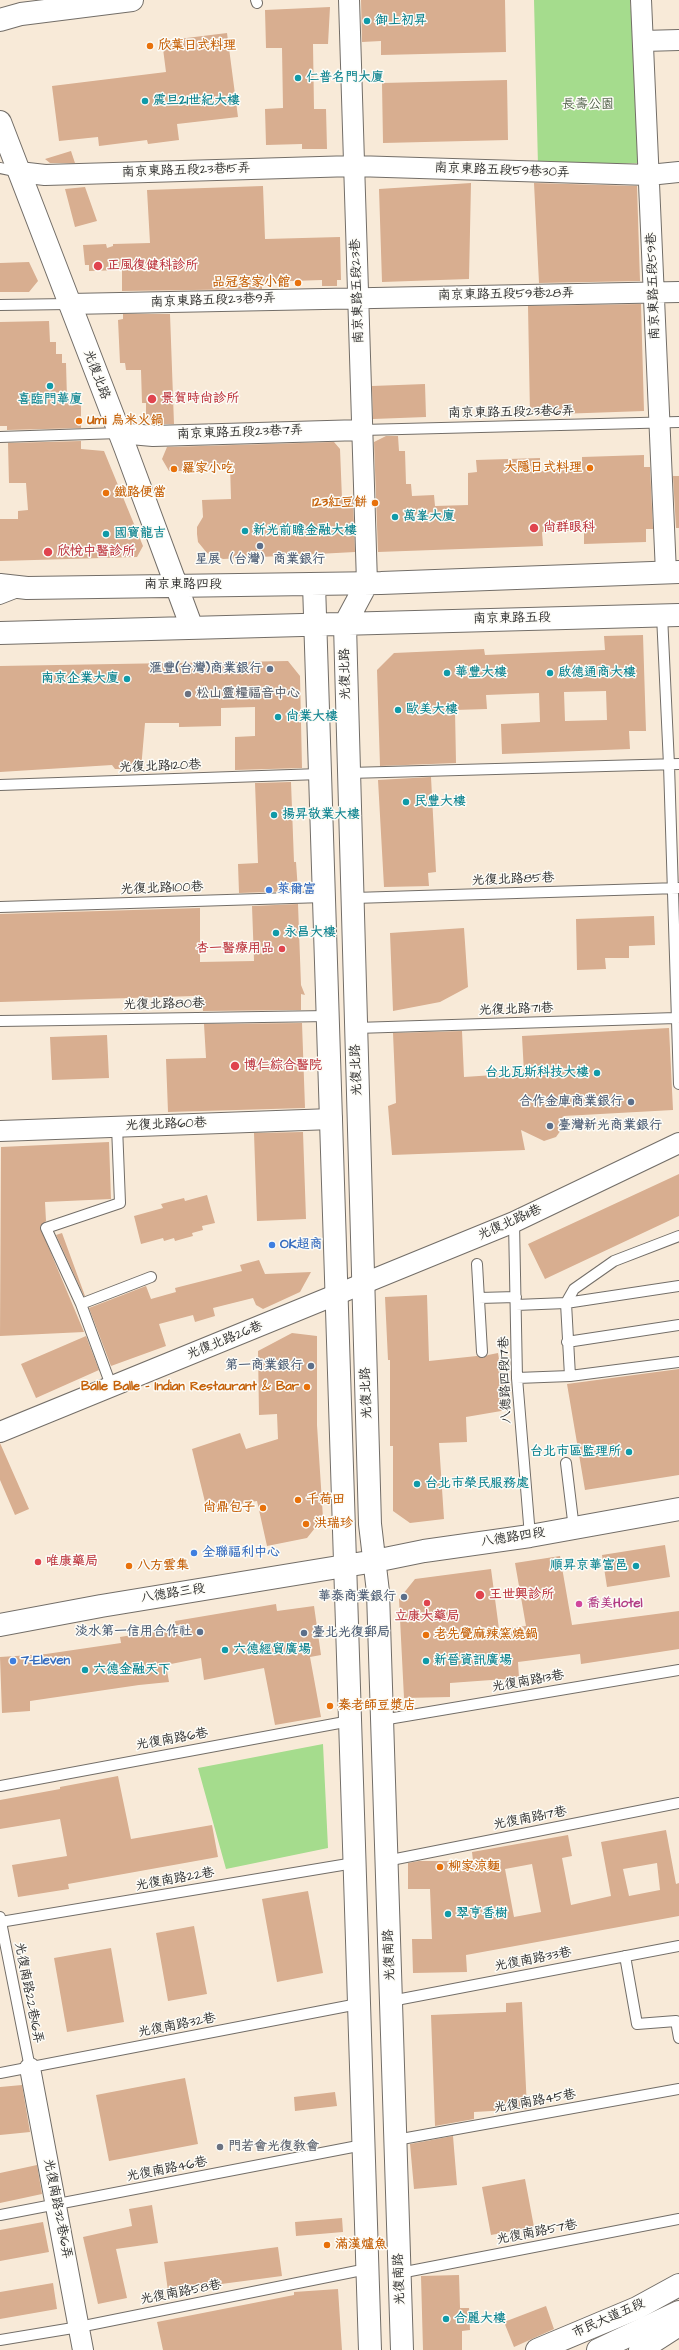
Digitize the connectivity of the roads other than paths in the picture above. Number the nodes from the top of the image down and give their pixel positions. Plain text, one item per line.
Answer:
1 (132, 0) edge
2 (349, 0) edge
3 (641, 0) edge
4 (0, 20) edge
5 (679, 40) edge
6 (643, 41) junction
7 (0, 122) edge
8 (354, 166) junction
9 (10, 170) edge
10 (679, 172) edge
11 (649, 175) junction
12 (654, 292) junction
13 (679, 292) edge
14 (358, 297) junction
15 (69, 304) junction
16 (0, 305) edge
17 (669, 422) edge
18 (362, 430) junction
19 (119, 433) junction
20 (0, 437) edge
21 (673, 572) edge
22 (366, 583) junction
23 (314, 584) junction
24 (0, 585) edge
25 (176, 585) junction
26 (27, 588) junction
27 (0, 600) edge
28 (670, 615) edge
29 (345, 624) junction
30 (315, 625) junction
31 (192, 628) junction
32 (0, 633) edge
33 (674, 764) edge
34 (348, 773) junction
35 (320, 774) junction
36 (0, 785) edge
37 (676, 888) edge
38 (324, 897) junction
39 (354, 898) junction
40 (0, 907) edge
41 (328, 1016) junction
42 (676, 1018) junction
43 (0, 1021) edge
44 (356, 1028) junction
45 (679, 1084) edge
46 (332, 1119) junction
47 (117, 1126) junction
48 (0, 1131) edge
49 (679, 1143) edge
50 (514, 1222) junction
51 (679, 1236) edge
52 (477, 1264) dead end
53 (151, 1278) dead end
54 (364, 1283) junction
55 (679, 1286) edge
56 (338, 1294) junction
57 (479, 1298) junction
58 (516, 1301) junction
59 (566, 1303) junction
60 (81, 1304) junction
61 (679, 1325) edge
62 (567, 1342) junction
63 (482, 1352) dead end
64 (679, 1362) edge
65 (570, 1376) junction
66 (517, 1378) junction
67 (112, 1388) junction
68 (0, 1432) edge
69 (566, 1463) dead end
70 (679, 1509) edge
71 (574, 1529) junction
72 (530, 1536) junction
73 (375, 1561) junction
74 (346, 1565) junction
75 (0, 1625) edge
76 (679, 1670) edge
77 (382, 1720) junction
78 (350, 1721) junction
79 (0, 1786) edge
80 (679, 1803) edge
81 (386, 1861) junction
82 (354, 1863) junction
83 (0, 1920) edge
84 (679, 1946) edge
85 (625, 1956) junction
86 (391, 2001) junction
87 (358, 2004) junction
88 (677, 2020) edge
89 (679, 2038) edge
90 (30, 2068) junction
91 (0, 2073) edge
92 (679, 2089) edge
93 (396, 2140) junction
94 (363, 2145) junction
95 (56, 2205) junction
96 (0, 2216) edge
97 (679, 2219) edge
98 (367, 2269) junction
99 (400, 2273) junction
100 (679, 2285) edge
101 (679, 2312) edge
102 (679, 2324) edge
103 (79, 2327) junction
104 (0, 2340) edge
105 (83, 2350) edge
106 (370, 2350) edge
107 (402, 2350) edge
108 (537, 2350) edge
109 (598, 2350) edge
110 (620, 2350) edge
111 (640, 2350) edge

1 - 4 main road
2 - 8 street, 南京東路五段23巷
3 - 6 street, 南京東路五段59巷
5 - 6 street
6 - 11 street, 南京東路五段59巷
7 - 9 main road, 光復北路
8 - 9 street, 南京東路五段23巷15弄
8 - 11 street, 南京東路五段59巷30弄
8 - 14 street, 南京東路五段23巷
9 - 15 main road, 光復北路
10 - 11 street, 南京東路五段59巷30弄
11 - 12 street, 南京東路五段59巷
12 - 13 street, 南京東路五段59巷28弄
12 - 14 street, 南京東路五段59巷28弄
12 - 17 street, 南京東路五段59巷
14 - 15 street, 南京東路五段23巷9弄
14 - 18 street, 南京東路五段23巷
15 - 16 lane
15 - 19 main road, 光復北路
17 - 18 lane, 南京東路五段23巷6弄
17 - 21 street, 南京東路五段59巷
18 - 19 street, 南京東路五段23巷7弄
18 - 22 street, 南京東路五段23巷
19 - 20 lane
19 - 25 main road, 光復北路
21 - 22 main road
22 - 23 main road, 南京東路四段
22 - 29 main road, 光復北路
23 - 25 main road, 南京東路四段
23 - 30 main road, 光復北路
24 - 26 main road, 南京東路四段
25 - 26 main road, 南京東路四段
25 - 31 main road, 光復北路
26 - 27 lane
28 - 29 main road, 南京東路五段
28 - 33 lane
29 - 30 main road
29 - 34 main road, 光復北路
30 - 31 main road
30 - 35 main road, 光復北路
31 - 32 main road
33 - 34 lane
33 - 37 lane
34 - 39 main road, 光復北路
35 - 36 lane, 光復北路120巷
35 - 38 main road, 光復北路
37 - 39 lane, 光復北路85巷
37 - 42 lane
38 - 40 lane, 光復北路100巷
38 - 41 main road, 光復北路
39 - 44 main road, 光復北路
41 - 43 lane, 光復北路80巷
41 - 46 main road, 光復北路
42 - 44 lane, 光復北路71巷
42 - 45 lane
44 - 54 main road, 光復北路
46 - 47 street, 光復北路60巷
46 - 56 main road, 光復北路
47 - 48 street, 光復北路60巷
47 - 60 lane
49 - 50 street, 光復北路11巷
50 - 54 street, 光復北路11巷
50 - 58 lane, 八德路四段17巷
51 - 59 lane
52 - 57 lane
53 - 60 lane
54 - 56 street, 光復北路11巷
54 - 73 main road, 光復北路
55 - 59 lane
56 - 67 street, 光復北路26巷
56 - 74 main road, 光復北路
57 - 58 lane
57 - 63 lane
58 - 59 lane
58 - 66 lane, 八德路四段17巷
59 - 62 lane
60 - 67 lane
61 - 62 lane
62 - 65 lane
64 - 65 lane
65 - 66 lane
66 - 72 lane, 八德路四段17巷
67 - 68 street, 光復北路26巷
69 - 71 lane
70 - 71 main road, 八德路四段
71 - 72 main road, 八德路四段
72 - 73 main road, 八德路四段
73 - 74 main road, 八德路四段
73 - 77 main road, 光復南路
74 - 75 main road, 八德路三段
74 - 78 main road
76 - 77 lane, 光復南路13巷
77 - 81 main road, 光復南路
78 - 79 lane, 光復南路6巷
78 - 82 main road
80 - 81 lane, 光復南路17巷
81 - 86 main road, 光復南路
82 - 83 lane, 光復南路22巷
82 - 87 main road
83 - 90 lane, 光復南路22巷16弄
84 - 85 lane, 光復南路33巷
85 - 86 lane, 光復南路33巷
85 - 88 lane
86 - 93 main road, 光復南路
87 - 90 lane, 光復南路32巷
87 - 94 main road
88 - 89 lane
90 - 91 lane, 光復南路32巷
90 - 95 street, 光復南路32巷16弄
92 - 93 lane, 光復南路45巷
93 - 99 main road, 光復南路
94 - 95 lane, 光復南路46巷
94 - 98 main road
95 - 96 lane, 光復南路46巷
95 - 103 street, 光復南路32巷16弄
97 - 99 lane, 光復南路57巷
98 - 103 lane, 光復南路58巷
98 - 106 main road
99 - 107 main road, 光復南路
100 - 108 main road, 市民大道五段
101 - 109 main road
102 - 110 main road
102 - 111 main road
103 - 104 lane, 光復南路58巷
103 - 105 street, 光復南路32巷16弄

